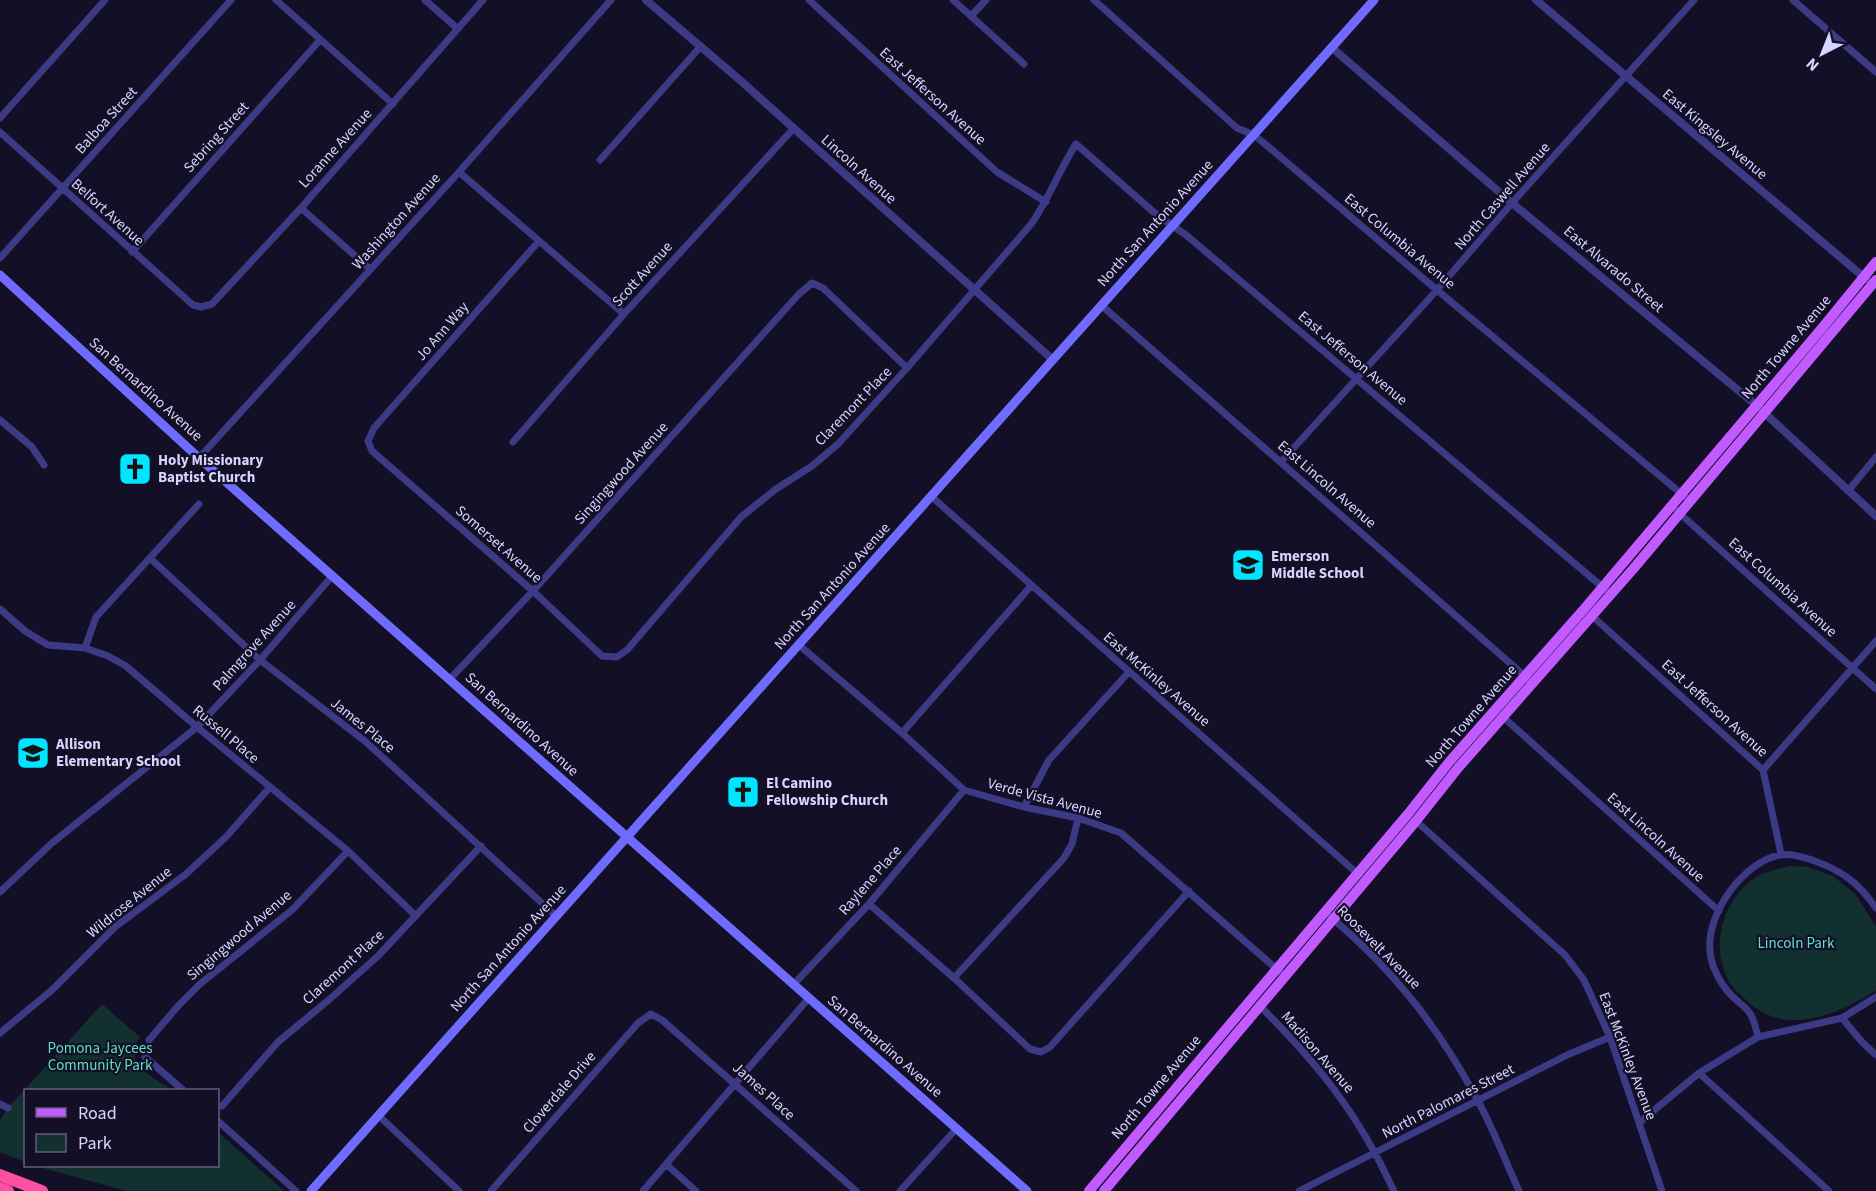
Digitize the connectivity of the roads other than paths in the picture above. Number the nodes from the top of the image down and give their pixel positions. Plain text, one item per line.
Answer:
1 (105, 0) edge
2 (231, 0) edge
3 (276, 0) edge
4 (425, 0) edge
5 (483, 0) edge
6 (610, 0) edge
7 (646, 0) edge
8 (809, 0) edge
9 (952, 0) edge
10 (986, 0) edge
11 (1094, 0) edge
12 (1374, 0) edge
13 (1536, 0) edge
14 (1694, 0) edge
15 (1792, 0) edge
16 (971, 16) junction
17 (458, 29) junction
18 (320, 40) junction
19 (701, 46) junction
20 (1331, 47) junction
21 (1024, 64) dead end
22 (1876, 72) edge
23 (1626, 76) junction
24 (393, 104) junction
25 (0, 118) edge
26 (794, 128) junction
27 (0, 132) edge
28 (1254, 135) junction
29 (1076, 144) joint
30 (600, 160) dead end
31 (459, 172) junction
32 (62, 189) junction
33 (1046, 202) junction
34 (1512, 203) junction
35 (301, 208) junction
36 (1172, 226) junction
37 (539, 241) junction
38 (132, 252) junction
39 (0, 258) edge
40 (1876, 262) edge
41 (370, 269) junction
42 (0, 275) edge
43 (1872, 282) edge
44 (973, 290) junction
45 (1437, 290) junction
46 (1101, 305) junction
47 (201, 307) joint
48 (624, 314) junction
49 (1053, 360) junction
50 (907, 368) junction
51 (1357, 379) junction
52 (1760, 409) junction
53 (0, 420) edge
54 (368, 441) joint
55 (513, 442) dead end
56 (1876, 457) edge
57 (199, 458) junction
58 (1281, 462) junction
59 (44, 465) dead end
60 (1848, 491) junction
61 (932, 497) junction
62 (1686, 498) junction
63 (199, 504) dead end
64 (1676, 509) junction
65 (1876, 516) edge
66 (151, 559) junction
67 (333, 575) junction
68 (1031, 586) junction
69 (1606, 590) junction
70 (533, 591) junction
71 (0, 609) edge
72 (1588, 612) junction
73 (1876, 641) edge
74 (799, 645) junction
75 (85, 648) junction
76 (617, 657) joint
77 (260, 660) junction
78 (1853, 669) junction
79 (1128, 673) junction
80 (449, 680) junction
81 (1529, 680) junction
82 (1876, 689) edge
83 (1499, 714) junction
84 (197, 727) junction
85 (902, 733) junction
86 (1763, 770) junction
87 (270, 788) junction
88 (964, 790) junction
89 (1024, 807) junction
90 (1078, 818) junction
91 (1416, 821) junction
92 (627, 838) junction
93 (481, 846) junction
94 (348, 851) junction
95 (1780, 855) junction
96 (1361, 877) junction
97 (1189, 891) junction
98 (0, 892) edge
99 (869, 904) junction
100 (1876, 908) edge
101 (1719, 911) junction
102 (1328, 915) junction
103 (416, 916) junction
104 (556, 916) junction
105 (1280, 972) junction
106 (954, 978) junction
107 (793, 985) junction
108 (1876, 997) edge
109 (808, 999) junction
110 (1255, 1001) junction
111 (651, 1014) joint
112 (1842, 1018) junction
113 (0, 1033) edge
114 (1610, 1037) junction
115 (1758, 1037) junction
116 (149, 1040) dead end
117 (1876, 1055) edge
118 (145, 1057) dead end
119 (1699, 1073) junction
120 (737, 1084) junction
121 (182, 1089) edge
122 (1478, 1101) junction
123 (0, 1104) edge
124 (222, 1106) dead end
125 (8, 1108) dead end
126 (379, 1116) junction
127 (219, 1122) edge
128 (1640, 1122) junction
129 (957, 1128) junction
130 (1376, 1152) junction
131 (666, 1164) junction
132 (0, 1175) edge
133 (0, 1188) edge
134 (8, 1191) edge
135 (42, 1191) edge
136 (297, 1191) edge
137 (312, 1191) edge
138 (459, 1191) edge
139 (491, 1191) edge
140 (643, 1191) edge
141 (696, 1191) edge
142 (856, 1191) edge
143 (900, 1191) edge
144 (1027, 1191) edge
145 (1089, 1191) edge
146 (1104, 1191) edge
147 (1299, 1191) edge
148 (1394, 1191) edge
149 (1519, 1191) edge
150 (1662, 1191) edge
151 (1829, 1191) edge

1 - 25 street
2 - 32 street, Balboa Street
3 - 18 street
4 - 17 street
5 - 17 street, Loranne Avenue
6 - 31 street, Washington Avenue
7 - 19 street, Lincoln Avenue
8 - 33 street, East Jefferson Avenue
9 - 16 street
10 - 16 street
11 - 28 street, East Columbia Avenue
12 - 20 main road, North San Antonio Avenue
13 - 23 street, East Kingsley Avenue
14 - 23 street, North Caswell Avenue
15 - 22 street
16 - 21 street
17 - 24 street, Loranne Avenue
18 - 24 street
18 - 38 street, Sebring Street
19 - 26 street, Lincoln Avenue
19 - 30 street
20 - 28 main road, North San Antonio Avenue
20 - 34 street, East Alvarado Street
23 - 34 street, North Caswell Avenue
23 - 43 street, East Kingsley Avenue
24 - 35 street, Loranne Avenue
26 - 44 street, Lincoln Avenue
26 - 48 street, Scott Avenue
27 - 32 street, Belfort Avenue
28 - 36 main road, North San Antonio Avenue
28 - 45 street, East Columbia Avenue
29 - 33 street, Claremont Place
29 - 36 street, East Jefferson Avenue
31 - 37 street
31 - 41 street, Washington Avenue
32 - 38 street, Belfort Avenue
32 - 39 street, Balboa Street
33 - 44 street, Claremont Place
34 - 45 street, North Caswell Avenue
34 - 52 street, East Alvarado Street
35 - 41 street
35 - 47 street, Loranne Avenue
36 - 46 main road, North San Antonio Avenue
36 - 51 street, East Jefferson Avenue
37 - 48 street
37 - 54 street, Jo Ann Way
38 - 47 street, Belfort Avenue
40 - 43 main road, North Towne Avenue
41 - 57 street, Washington Avenue
42 - 57 main road, San Bernardino Avenue
43 - 52 main road, North Towne Avenue
44 - 49 street, Lincoln Avenue
44 - 50 street, Claremont Place
45 - 51 street, North Caswell Avenue
45 - 62 street, East Columbia Avenue
46 - 49 main road, North San Antonio Avenue
46 - 58 street, East Lincoln Avenue
48 - 55 street, Scott Avenue
49 - 61 main road, North San Antonio Avenue
50 - 70 street, Singingwood Avenue
50 - 76 street, Claremont Place
51 - 58 street, North Caswell Avenue
51 - 69 street, East Jefferson Avenue
52 - 60 street, East Alvarado Street
52 - 62 main road, North Towne Avenue
53 - 59 street
54 - 70 street, Somerset Avenue
56 - 60 street
57 - 67 main road, San Bernardino Avenue
58 - 81 street, East Lincoln Avenue
60 - 65 street, East Alvarado Street
61 - 68 street, East McKinley Avenue
61 - 74 main road, North San Antonio Avenue
62 - 64 main road, North Towne Avenue
63 - 66 street
64 - 69 main road, North Towne Avenue
64 - 78 street, East Columbia Avenue
66 - 75 street
66 - 77 street, James Place
67 - 77 street, Palmgrove Avenue
67 - 80 main road, San Bernardino Avenue
68 - 79 street, East McKinley Avenue
68 - 85 street
69 - 72 main road, North Towne Avenue
70 - 76 street, Somerset Avenue
70 - 80 street, Singingwood Avenue
71 - 75 street, Russell Place
72 - 81 main road, North Towne Avenue
72 - 86 street, East Jefferson Avenue
73 - 78 street
74 - 85 street, Verde Vista Avenue
74 - 92 main road, North San Antonio Avenue
75 - 84 street, Russell Place
77 - 84 street, Palmgrove Avenue
77 - 93 street, James Place
78 - 82 street, East Columbia Avenue
78 - 86 street
79 - 89 street
79 - 96 street, East McKinley Avenue
80 - 92 main road, San Bernardino Avenue
81 - 83 main road, North Towne Avenue
83 - 91 main road, North Towne Avenue
83 - 96 main road, North Towne Avenue
83 - 101 street, East Lincoln Avenue
84 - 87 street, Russell Place
84 - 98 street, Palmgrove Avenue
85 - 88 street, Verde Vista Avenue
86 - 95 street, East Jefferson Avenue
87 - 94 street, Russell Place
87 - 113 street, Wildrose Avenue
88 - 89 street, Verde Vista Avenue
88 - 99 street, Raylene Place
89 - 90 street, Verde Vista Avenue
90 - 97 street, Verde Vista Avenue
90 - 106 street
91 - 96 main road, North Towne Avenue
91 - 114 street, East McKinley Avenue
92 - 104 main road, North San Antonio Avenue
92 - 107 main road, San Bernardino Avenue
93 - 103 street, Claremont Place
93 - 104 street, James Place
94 - 103 street, Russell Place
94 - 116 street, Singingwood Avenue
95 - 100 street
95 - 101 street
96 - 102 main road, North Towne Avenue
97 - 105 street, Verde Vista Avenue
97 - 106 street
99 - 106 street
99 - 107 street, Raylene Place
101 - 115 street
102 - 105 main road, North Towne Avenue
102 - 122 street, Roosevelt Avenue
103 - 124 street, Claremont Place
104 - 126 main road, North San Antonio Avenue
105 - 110 main road, North Towne Avenue
107 - 109 main road, San Bernardino Avenue
108 - 112 street
109 - 120 street
109 - 129 main road, San Bernardino Avenue
110 - 130 street, Madison Avenue
110 - 145 main road, North Towne Avenue
110 - 146 main road, North Towne Avenue
111 - 120 street, James Place
111 - 139 street, Cloverdale Drive
112 - 115 street
112 - 117 street
114 - 122 street, North Palomares Street
114 - 128 street, East McKinley Avenue
115 - 119 street
118 - 121 street
119 - 128 street
119 - 151 street
120 - 131 street
120 - 142 street, James Place
122 - 130 street, North Palomares Street
122 - 149 street, Roosevelt Avenue
123 - 125 street
126 - 137 main road, North San Antonio Avenue
126 - 138 street
127 - 136 street
128 - 150 street, East McKinley Avenue
129 - 143 street
129 - 144 main road, San Bernardino Avenue
130 - 147 street, North Palomares Street
130 - 148 street, Madison Avenue
131 - 140 street
131 - 141 street
132 - 135 highway
133 - 134 highway

